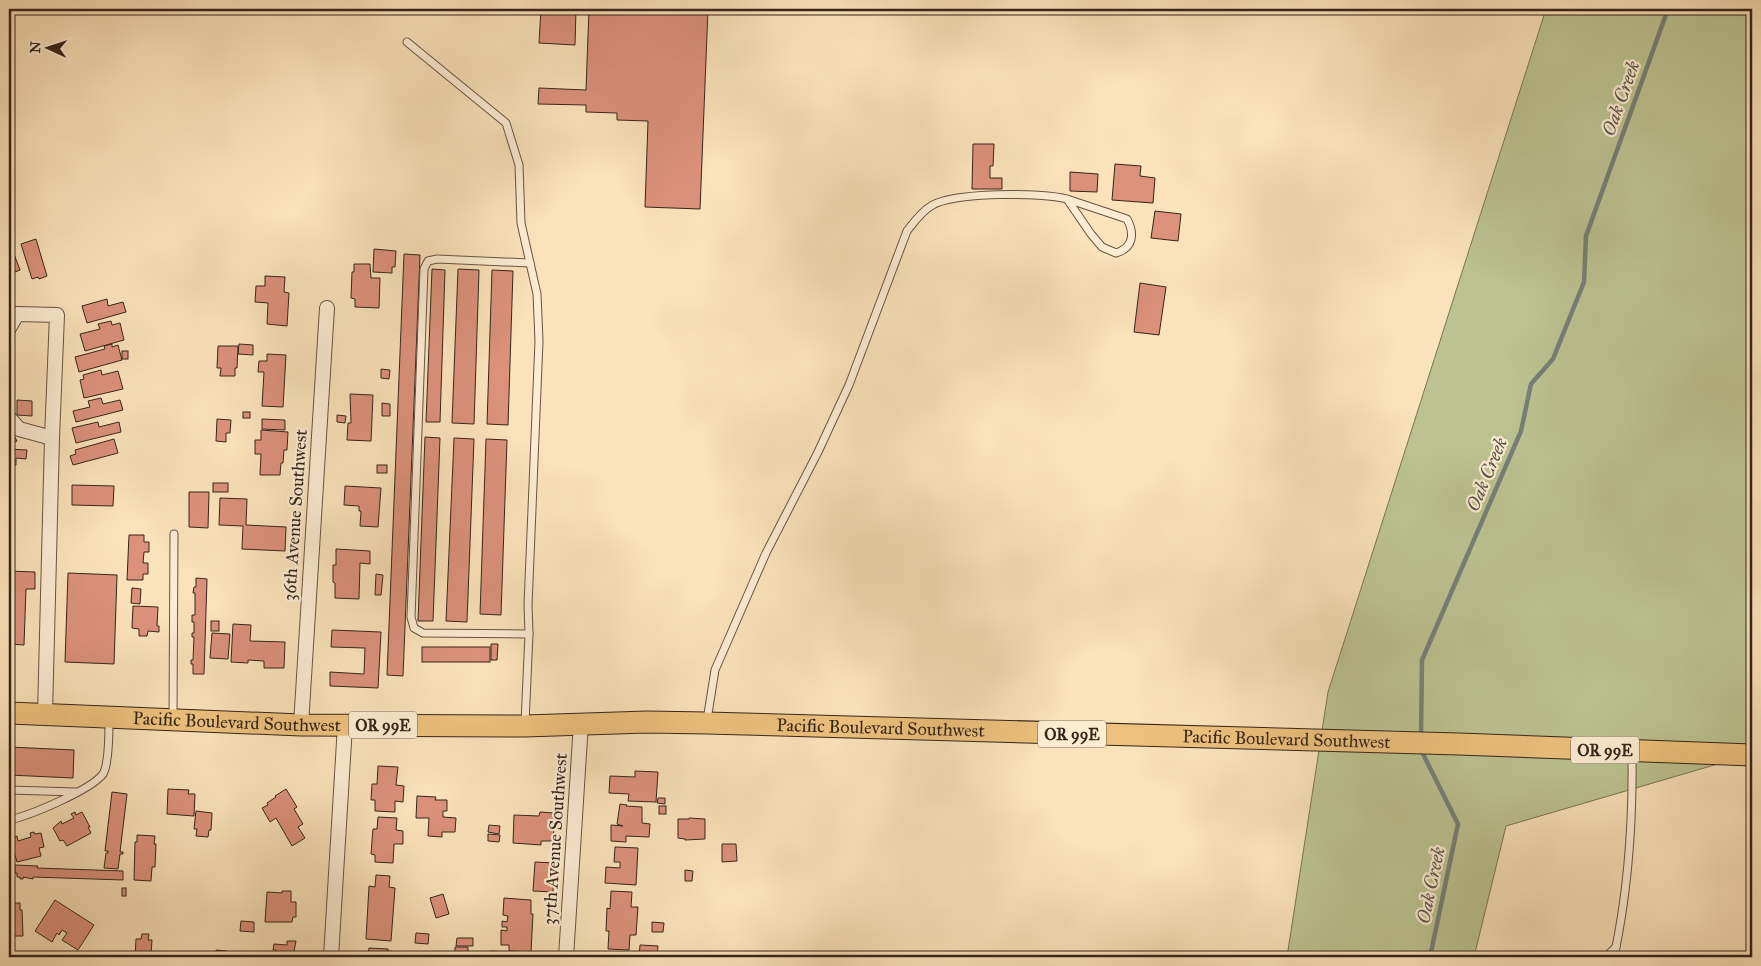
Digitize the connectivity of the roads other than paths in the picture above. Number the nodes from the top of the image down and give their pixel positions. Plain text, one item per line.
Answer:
1 (407, 42) dead end
2 (1067, 199) junction
3 (530, 262) junction
4 (327, 308) dead end
5 (9, 328) edge
6 (9, 418) edge
7 (52, 438) junction
8 (174, 534) dead end
9 (529, 634) junction
10 (9, 713) edge
11 (44, 714) junction
12 (109, 717) junction
13 (173, 719) junction
14 (707, 722) junction
15 (581, 724) junction
16 (301, 725) junction
17 (345, 725) junction
18 (525, 726) junction
19 (1632, 751) junction
20 (1752, 755) edge
21 (9, 790) edge
22 (78, 792) junction
23 (9, 820) edge
24 (1616, 947) junction
25 (331, 957) edge
26 (566, 957) edge
27 (1606, 957) edge
28 (1614, 957) edge

1 - 3 lane
2 - 2 lane
2 - 14 lane
3 - 9 lane
3 - 9 lane
4 - 16 street, 36th Avenue Southwest
5 - 7 street
6 - 7 street
7 - 11 street
8 - 13 lane
9 - 18 lane
10 - 11 main road, Pacific Boulevard Southwest / OR 99E
11 - 12 main road, Pacific Boulevard Southwest / OR 99E
12 - 13 main road, Pacific Boulevard Southwest / OR 99E
12 - 22 lane
13 - 16 main road, Pacific Boulevard Southwest / OR 99E
14 - 15 main road, Pacific Boulevard Southwest / OR 99E
14 - 19 main road, Pacific Boulevard Southwest / OR 99E
15 - 18 main road, Pacific Boulevard Southwest / OR 99E
15 - 26 street, 37th Avenue Southwest
16 - 17 main road, Pacific Boulevard Southwest / OR 99E
17 - 18 main road, Pacific Boulevard Southwest / OR 99E
17 - 25 street
19 - 20 main road, Pacific Boulevard Southwest / OR 99E
19 - 24 lane
21 - 22 lane
22 - 23 lane
24 - 27 lane
24 - 28 lane

